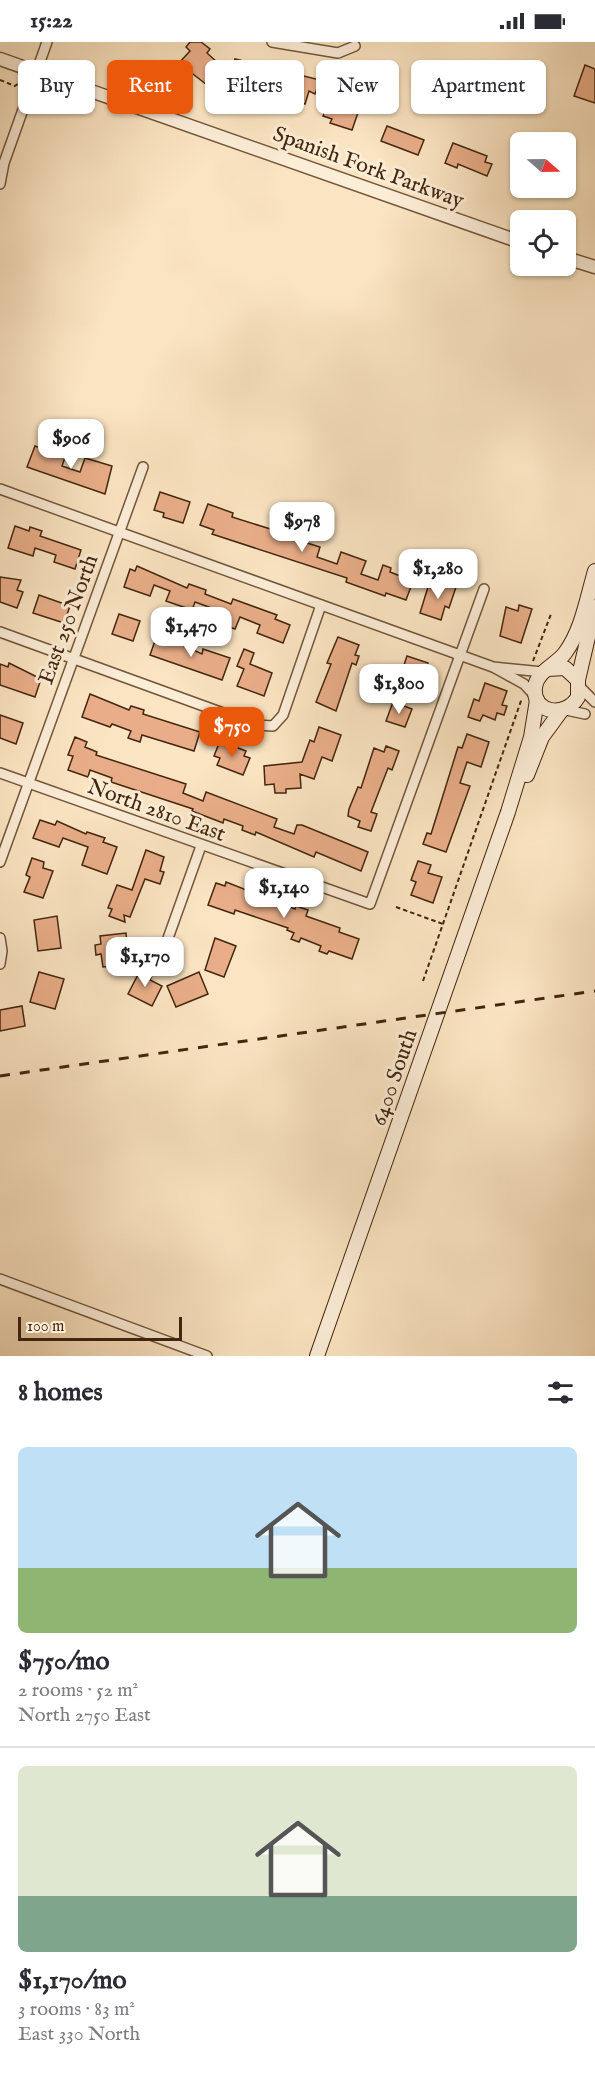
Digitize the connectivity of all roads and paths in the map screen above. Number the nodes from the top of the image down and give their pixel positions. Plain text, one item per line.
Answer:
1 (47, 42) edge
2 (272, 42) edge
3 (355, 46) dead end
4 (0, 59) edge
5 (41, 60) edge
6 (18, 64) edge
7 (0, 80) edge
8 (18, 84) edge
9 (95, 91) edge
10 (20, 114) edge
11 (2, 162) edge
12 (0, 184) edge
13 (510, 238) edge
14 (576, 261) edge
15 (595, 267) edge
16 (142, 467) dead end
17 (0, 489) edge
18 (119, 532) junction
19 (595, 571) edge
20 (484, 589) dead end
21 (321, 605) junction
22 (595, 607) edge
23 (551, 614) dead end
24 (0, 632) edge
25 (460, 655) junction
26 (73, 658) junction
27 (528, 663) dead end
28 (493, 667) junction
29 (546, 670) junction
30 (578, 683) junction
31 (522, 697) dead end
32 (537, 699) junction
33 (595, 702) edge
34 (563, 711) junction
35 (585, 714) dead end
36 (0, 773) edge
37 (29, 784) junction
38 (508, 812) junction
39 (201, 846) junction
40 (0, 862) edge
41 (396, 907) dead end
42 (443, 924) junction
43 (0, 938) edge
44 (167, 941) dead end
45 (0, 964) edge
46 (423, 981) dead end
47 (0, 1279) edge
48 (207, 1356) edge
49 (318, 1356) edge

1 - 5 street
2 - 3 street
4 - 6 street, Spanish Fork Parkway
7 - 8 path
9 - 13 street, Spanish Fork Parkway
10 - 11 street
11 - 12 street
14 - 15 street
16 - 18 street, East 250 North
17 - 18 street
18 - 21 street
18 - 26 street, East 250 North
19 - 29 main road
20 - 25 street
21 - 25 street
21 - 26 street
22 - 30 main road
23 - 27 path
24 - 26 street
25 - 28 street
25 - 39 street, North 2810 East
26 - 37 street, East 250 North
28 - 29 street
28 - 32 street
29 - 30 main road
29 - 32 main road
30 - 33 street
30 - 34 main road
31 - 42 path
32 - 34 main road
32 - 38 main road, 6400 South
34 - 35 street
34 - 38 main road, 6400 South
36 - 37 street, North 2810 East
37 - 39 street, North 2810 East
37 - 40 street, East 250 North
38 - 49 main road, 6400 South
39 - 44 street
41 - 42 path
42 - 46 path
43 - 45 street
47 - 48 street

